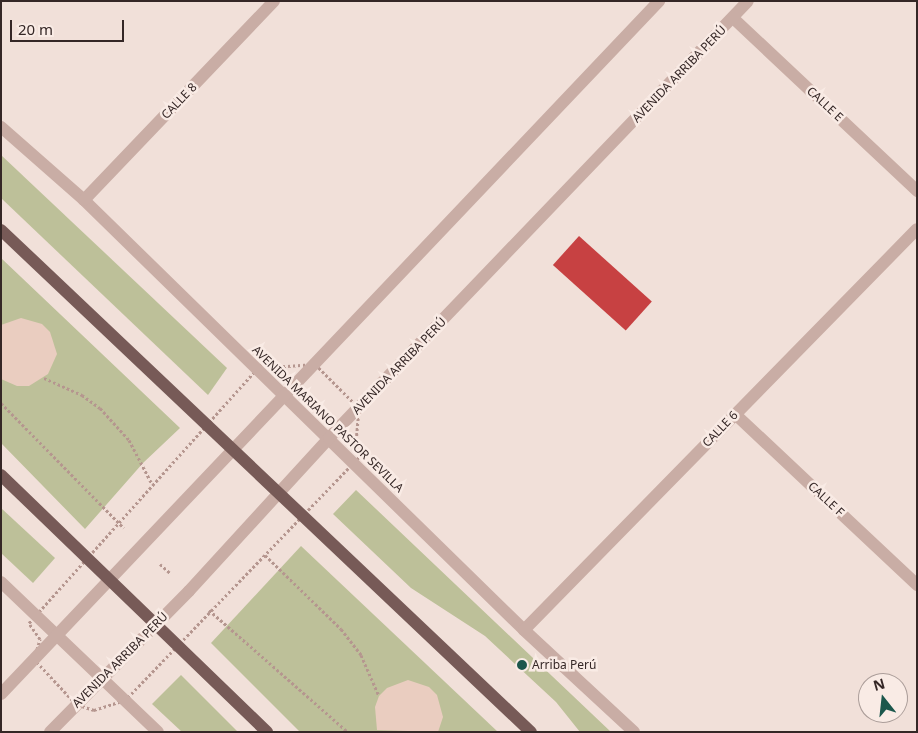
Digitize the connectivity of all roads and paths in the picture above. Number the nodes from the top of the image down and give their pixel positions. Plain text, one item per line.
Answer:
1 (274, 1) edge
2 (659, 1) edge
3 (748, 1) edge
4 (733, 18) junction
5 (1, 127) edge
6 (917, 191) edge
7 (84, 200) junction
8 (917, 228) edge
9 (1, 230) edge
10 (44, 378) dead end
11 (285, 396) junction
12 (735, 414) junction
13 (329, 438) junction
14 (232, 451) junction
15 (354, 463) junction
16 (1, 475) edge
17 (152, 484) dead end
18 (279, 496) junction
19 (302, 517) junction
20 (264, 555) junction
21 (112, 579) junction
22 (1, 582) edge
23 (917, 585) edge
24 (156, 622) junction
25 (524, 630) junction
26 (57, 635) junction
27 (178, 644) junction
28 (100, 678) junction
29 (1, 694) edge
30 (379, 696) dead end
31 (125, 700) junction
32 (50, 732) edge
33 (158, 732) edge
34 (267, 732) edge
35 (531, 732) edge
36 (634, 732) edge

1 - 7 street, CALLE 8
2 - 11 street
3 - 4 street, AVENIDA ARRIBA PERÚ
4 - 6 street, CALLE E
4 - 13 street, AVENIDA ARRIBA PERÚ
5 - 7 street, AVENIDA MARIANO PASTOR SEVILLA
7 - 11 street, AVENIDA MARIANO PASTOR SEVILLA
8 - 12 street, CALLE 6
9 - 14 main road
10 - 17 path
11 - 13 street, AVENIDA MARIANO PASTOR SEVILLA
11 - 14 street
12 - 23 street, CALLE F
12 - 25 street, CALLE 6
13 - 15 street, AVENIDA MARIANO PASTOR SEVILLA
13 - 18 street, AVENIDA ARRIBA PERÚ
14 - 18 main road
14 - 21 street
15 - 19 path
15 - 25 street, AVENIDA MARIANO PASTOR SEVILLA
16 - 21 main road
18 - 19 main road
18 - 24 street, AVENIDA ARRIBA PERÚ
19 - 20 path
19 - 35 main road
20 - 27 path
20 - 30 path
21 - 24 main road
21 - 26 street
22 - 26 street
24 - 27 main road
24 - 28 street, AVENIDA ARRIBA PERÚ
25 - 36 street, AVENIDA MARIANO PASTOR SEVILLA
26 - 28 street
26 - 29 street
27 - 31 path
27 - 34 main road
28 - 31 street
28 - 32 street, AVENIDA ARRIBA PERÚ
31 - 33 street

